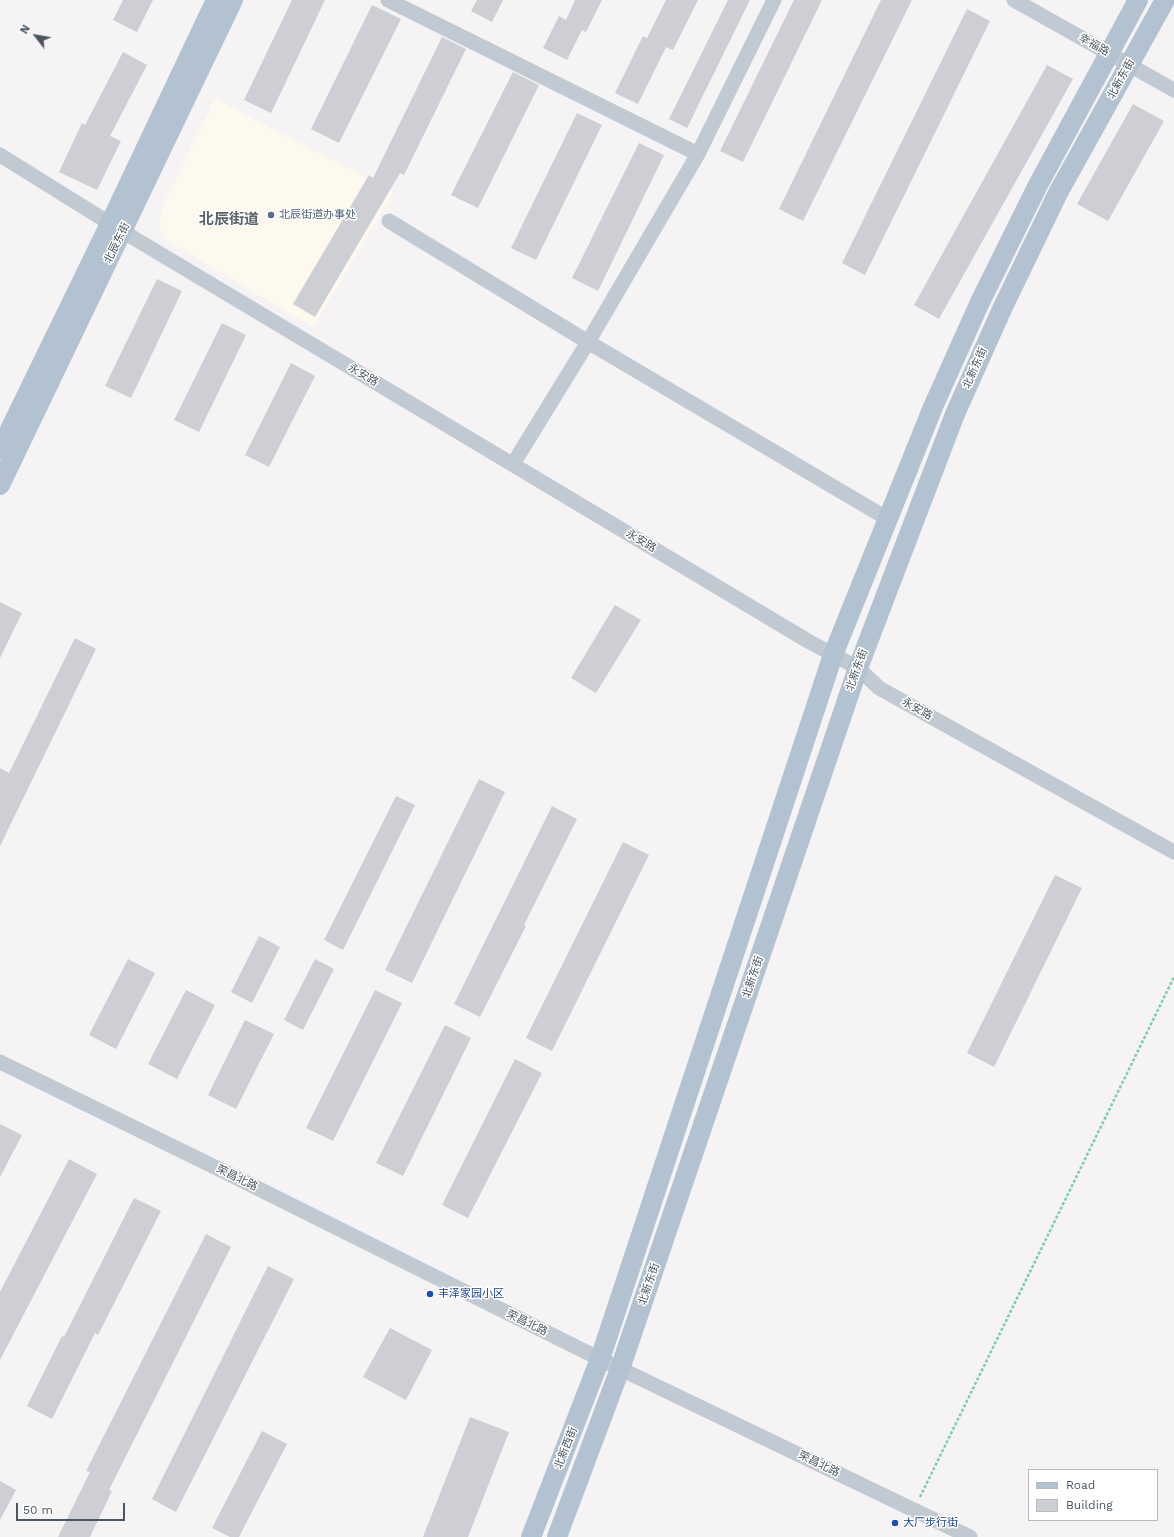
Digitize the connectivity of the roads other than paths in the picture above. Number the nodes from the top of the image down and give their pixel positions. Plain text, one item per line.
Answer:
1 (216, 0) edge
2 (233, 0) edge
3 (388, 0) edge
4 (774, 0) edge
5 (1014, 0) edge
6 (1138, 0) edge
7 (1165, 0) edge
8 (1109, 54) junction
9 (1129, 65) junction
10 (1174, 90) edge
11 (698, 154) junction
12 (0, 155) edge
13 (389, 221) dead end
14 (116, 227) junction
15 (588, 342) junction
16 (0, 450) edge
17 (513, 464) junction
18 (0, 485) edge
19 (888, 519) junction
20 (833, 655) junction
21 (858, 668) junction
22 (1174, 852) edge
23 (707, 1037) junction
24 (730, 1045) junction
25 (0, 1062) edge
26 (600, 1359) junction
27 (620, 1369) junction
28 (532, 1537) edge
29 (557, 1537) edge
30 (970, 1537) edge

1 - 14 main road, 北辰东街
2 - 14 main road, 北辰东街
3 - 11 street
4 - 11 street
5 - 8 street, 幸福路
6 - 8 main road, 北新东街
7 - 9 main road, 北新东街
8 - 9 street, 幸福路
8 - 19 main road, 北新东街
9 - 10 street, 幸福路
9 - 21 main road, 北新东街
11 - 15 street
12 - 14 street, 永安路
13 - 15 street
14 - 16 main road, 北辰东街
14 - 17 street, 永安路
14 - 18 main road, 北辰东街
15 - 17 street
15 - 19 street
17 - 20 street, 永安路
19 - 20 main road, 北新东街
20 - 21 street, 永安路
20 - 23 main road, 北新东街
21 - 22 street, 永安路
21 - 24 main road, 北新东街
23 - 24 street
23 - 26 main road, 北新东街
24 - 27 main road, 北新东街
25 - 26 street, 荣昌北路
26 - 27 street, 荣昌北路
26 - 28 main road, 北新西街
27 - 29 main road, 北新西街
27 - 30 street, 荣昌北路

